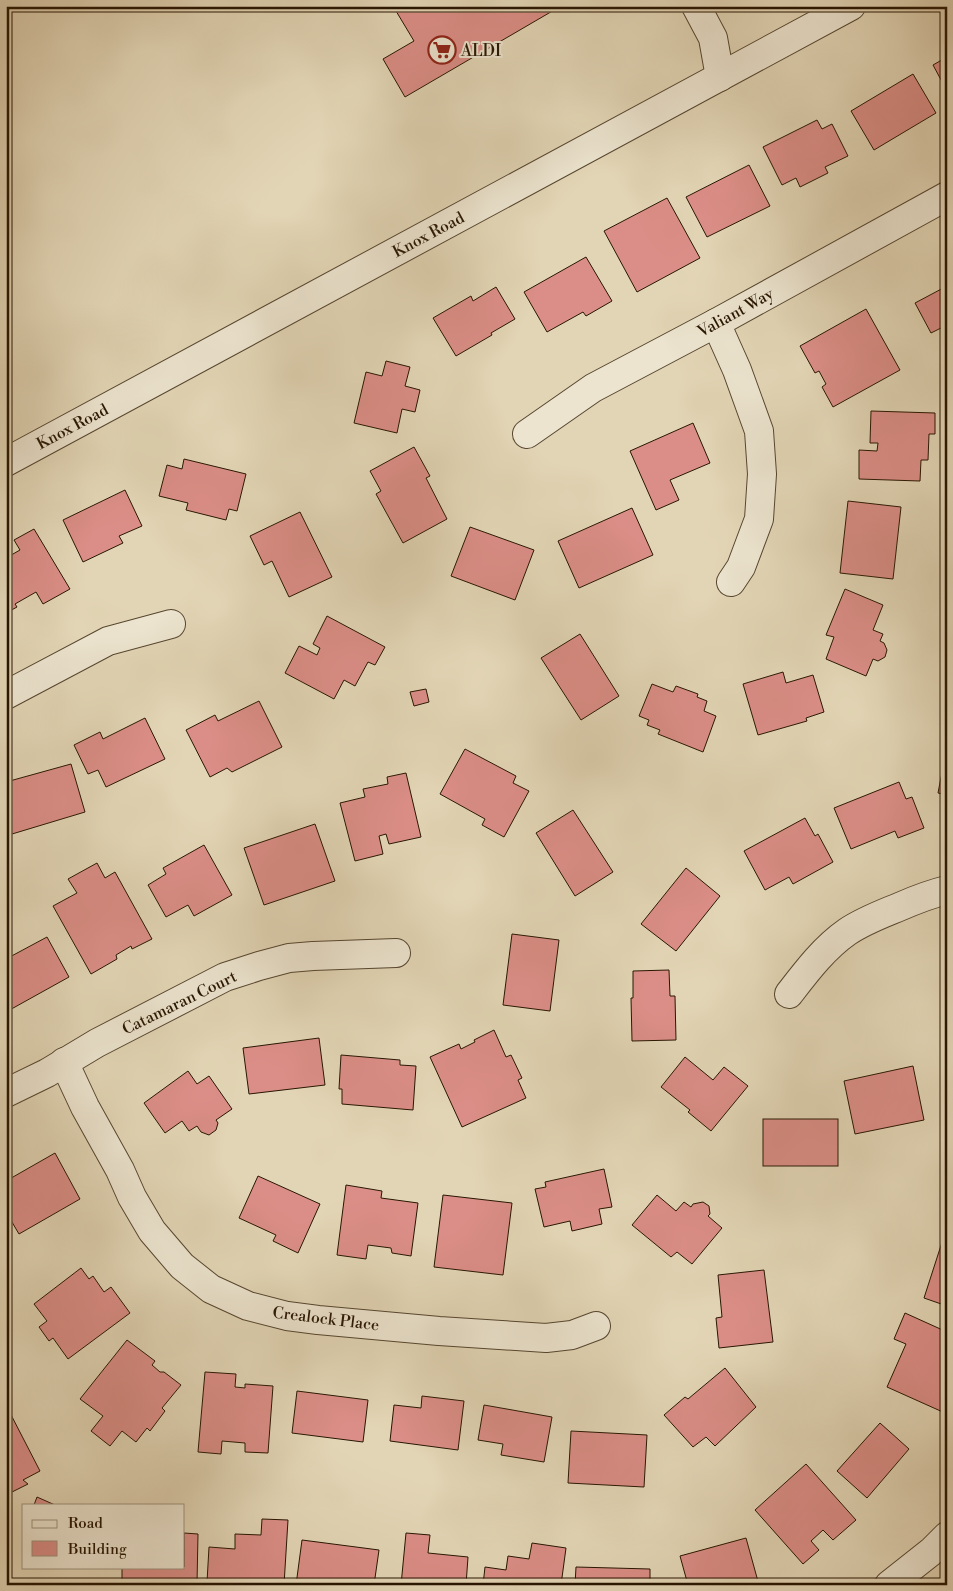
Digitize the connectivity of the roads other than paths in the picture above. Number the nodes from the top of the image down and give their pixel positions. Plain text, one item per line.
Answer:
1 (696, 6) edge
2 (850, 6) edge
3 (720, 77) junction
4 (947, 196) edge
5 (716, 323) junction
6 (527, 434) dead end
7 (6, 462) edge
8 (731, 582) dead end
9 (171, 624) dead end
10 (6, 694) edge
11 (947, 890) edge
12 (396, 953) dead end
13 (789, 994) dead end
14 (64, 1062) junction
15 (6, 1093) edge
16 (596, 1326) dead end
17 (943, 1547) edge
18 (889, 1585) edge

1 - 3 street
2 - 3 street, Knox Road
3 - 7 street, Knox Road
4 - 5 street, Valiant Way
5 - 6 street, Valiant Way
5 - 8 street
9 - 10 street
11 - 13 street
12 - 14 street, Catamaran Court
14 - 15 street, Catamaran Court
14 - 16 street, Crealock Place
17 - 18 street

